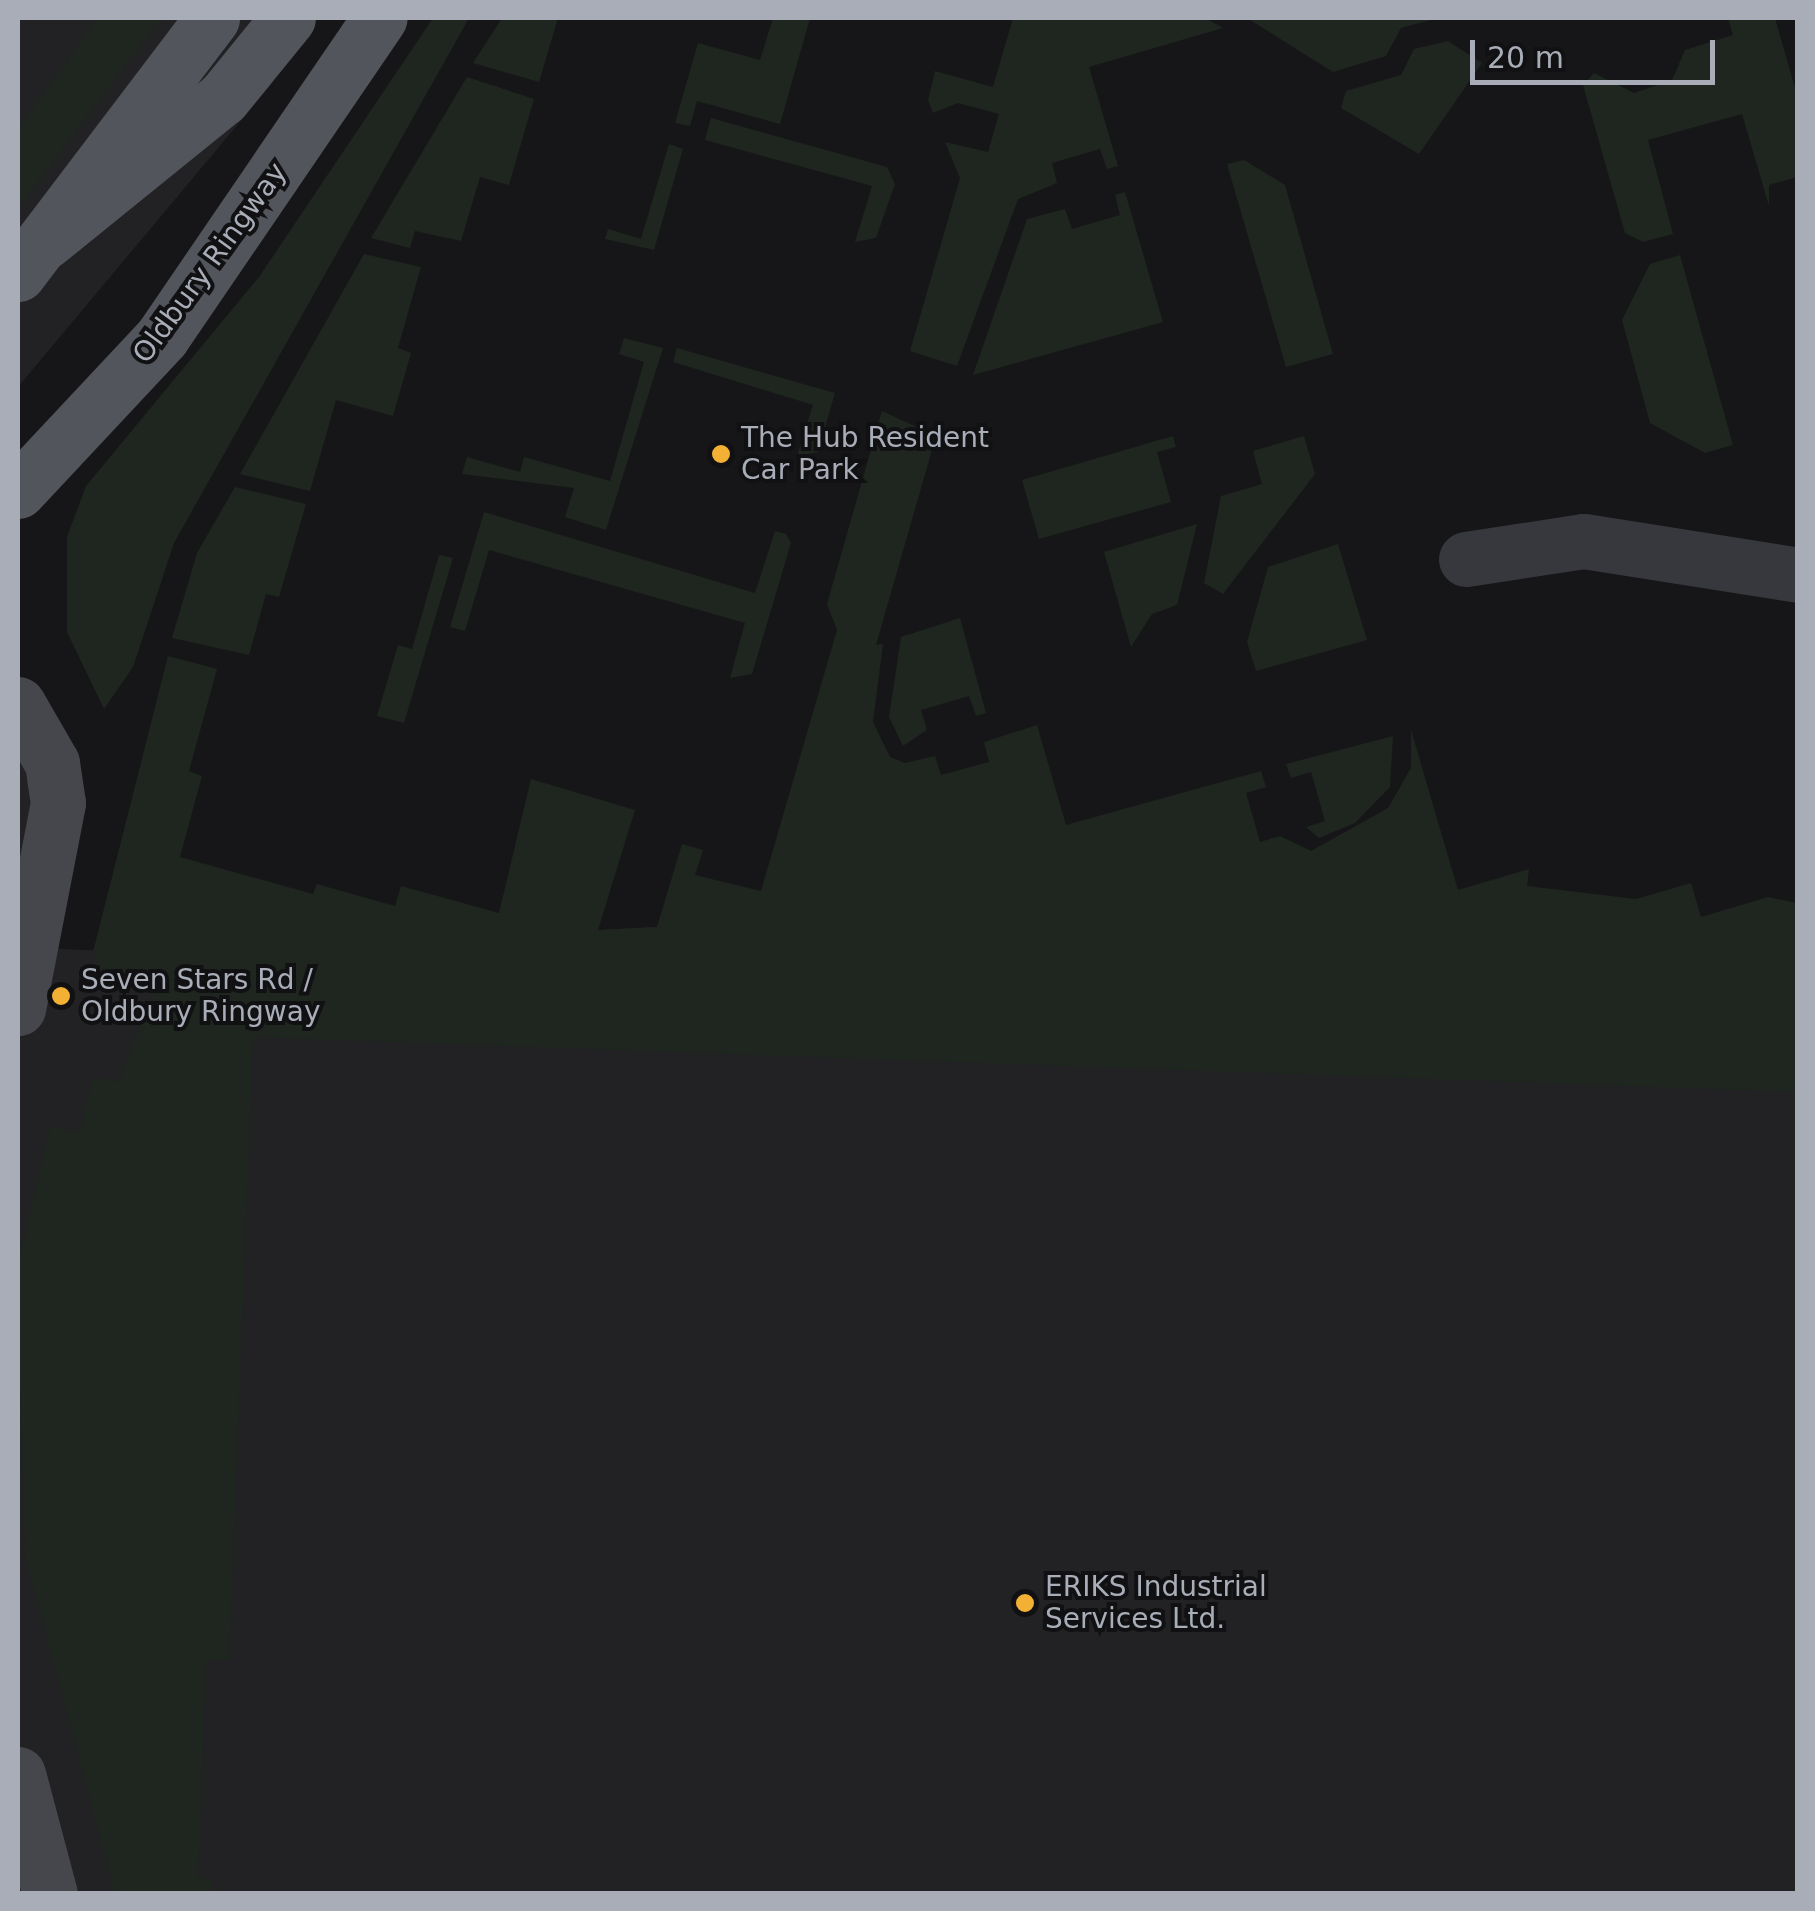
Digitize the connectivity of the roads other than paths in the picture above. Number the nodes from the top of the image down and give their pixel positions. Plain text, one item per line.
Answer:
1 (212, 18) edge
2 (288, 18) edge
3 (380, 18) edge
4 (31, 258) edge
5 (18, 491) edge
6 (1466, 559) dead end
7 (1798, 575) edge
8 (18, 704) edge
9 (18, 1008) edge
10 (18, 1774) edge
11 (50, 1894) edge

1 - 4 main road
2 - 4 main road
3 - 5 main road, Oldbury Ringway
6 - 7 street
8 - 9 main road
10 - 11 main road

